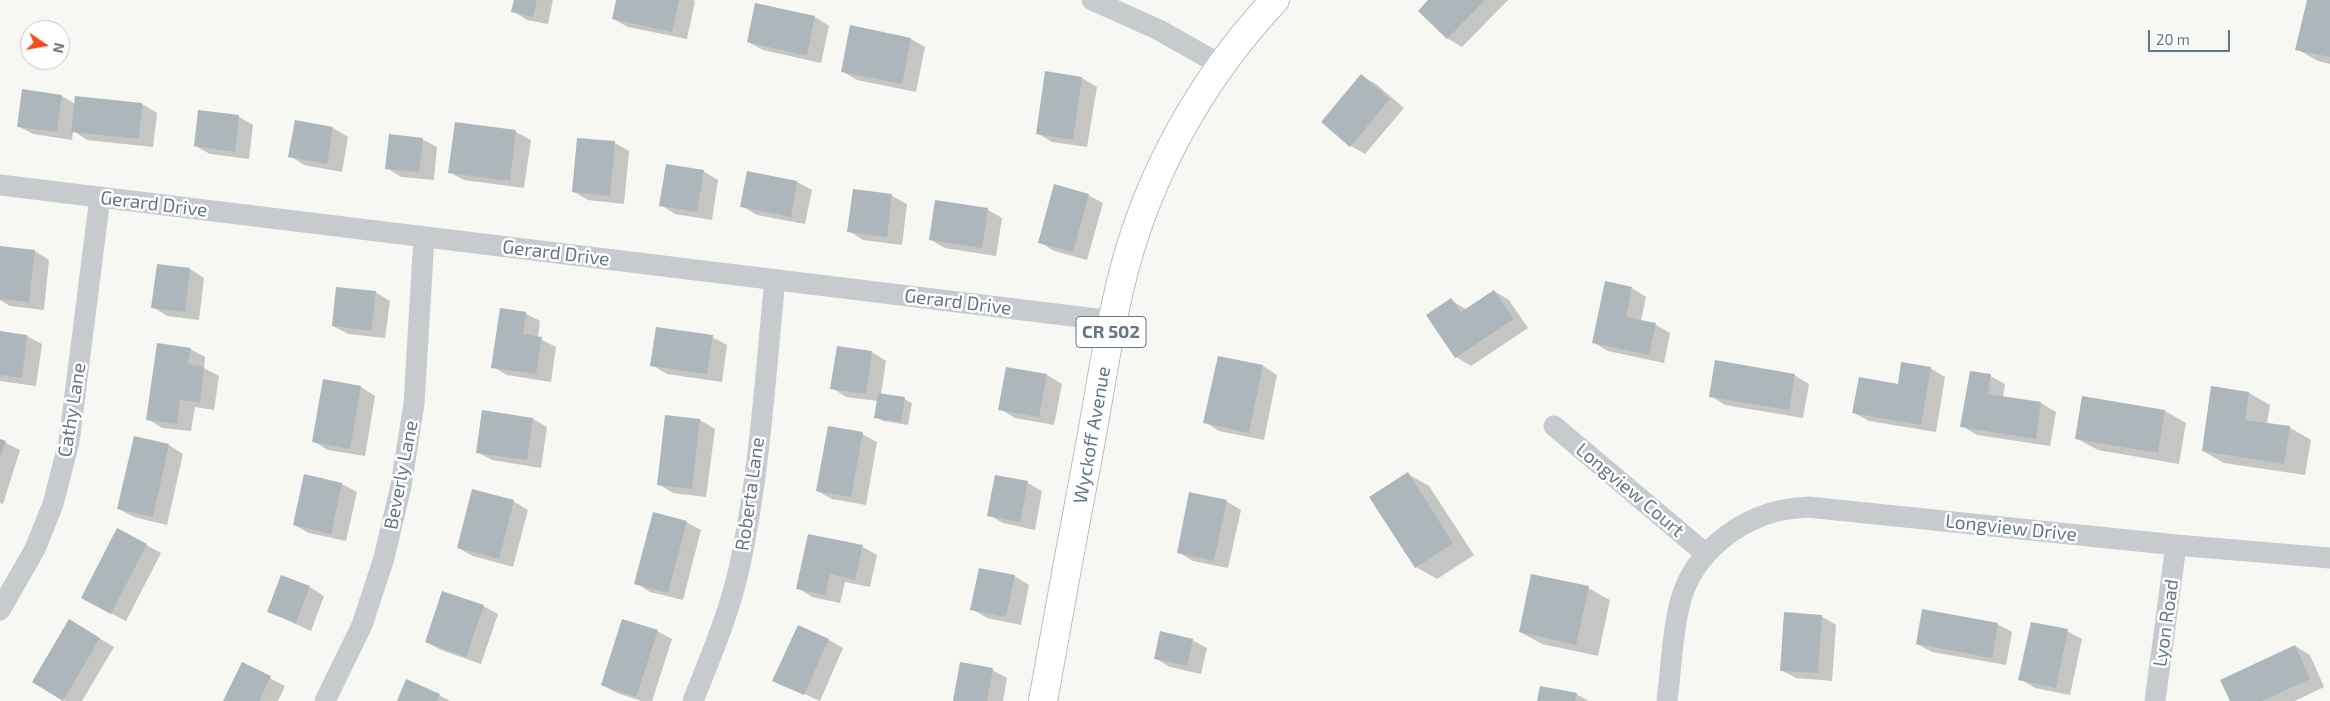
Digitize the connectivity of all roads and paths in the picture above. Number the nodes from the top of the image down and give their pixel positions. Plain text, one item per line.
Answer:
1 (1092, 0) edge
2 (1275, 0) edge
3 (1221, 65) junction
4 (0, 185) edge
5 (100, 198) junction
6 (424, 237) junction
7 (775, 280) junction
8 (1113, 321) junction
9 (1554, 426) dead end
10 (2176, 546) junction
11 (1706, 554) junction
12 (2330, 558) edge
13 (0, 610) edge
14 (325, 701) edge
15 (693, 701) edge
16 (1043, 701) edge
17 (1667, 701) edge
18 (2155, 701) edge

1 - 3 street
2 - 3 main road, Wyckoff Avenue / CR 502
3 - 8 main road, Wyckoff Avenue / CR 502
4 - 5 street, Gerard Drive
5 - 6 street, Gerard Drive
5 - 13 street, Cathy Lane
6 - 7 street, Gerard Drive
6 - 14 street, Beverly Lane
7 - 8 street, Gerard Drive
7 - 15 street, Roberta Lane
8 - 16 main road, Wyckoff Avenue / CR 502
9 - 11 street, Longview Court
10 - 11 street, Longview Drive
10 - 12 street, Longview Drive
10 - 18 street, Lyon Road
11 - 17 street, Longview Drive

